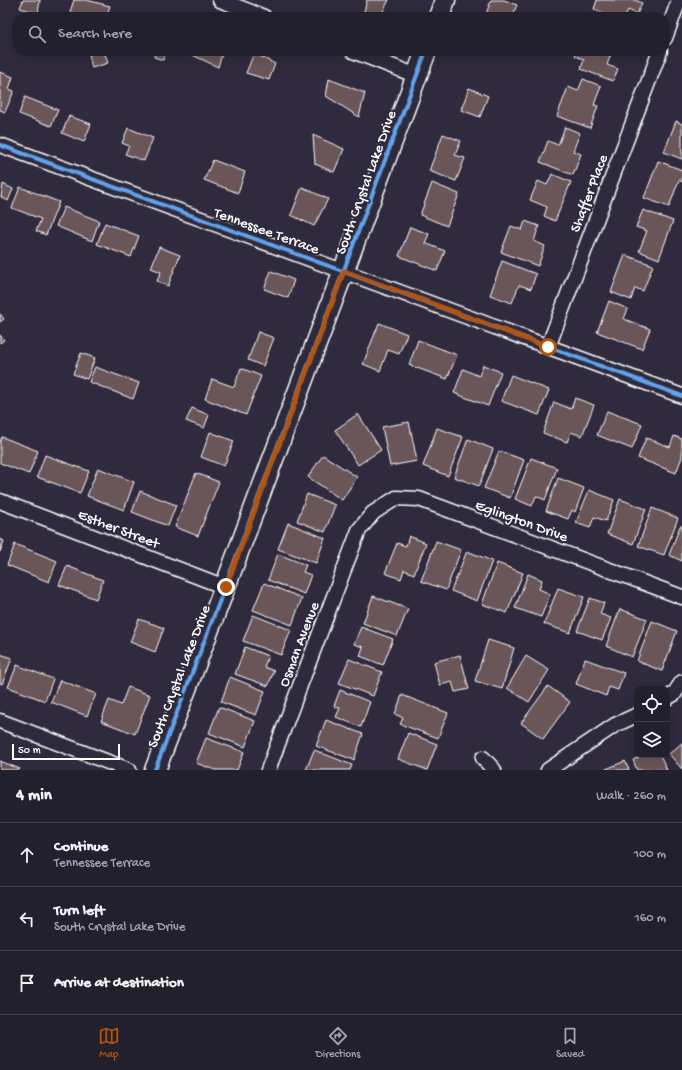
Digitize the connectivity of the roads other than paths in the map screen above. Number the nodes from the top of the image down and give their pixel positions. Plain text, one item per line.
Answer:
1 (220, 0) edge
2 (445, 0) edge
3 (679, 0) edge
4 (251, 12) edge
5 (441, 12) edge
6 (670, 24) edge
7 (366, 56) edge
8 (424, 56) edge
9 (658, 56) edge
10 (417, 76) junction
11 (0, 145) edge
12 (344, 271) junction
13 (548, 347) junction
14 (682, 396) edge
15 (0, 501) edge
16 (359, 530) joint
17 (226, 587) junction
18 (682, 597) edge
19 (682, 682) edge
20 (670, 696) edge
21 (634, 716) edge
22 (0, 721) edge
23 (483, 758) dead end
24 (129, 770) edge
25 (155, 770) edge
26 (268, 770) edge
27 (494, 770) edge
28 (548, 770) edge

1 - 4 street
2 - 5 street
3 - 6 street
7 - 10 street
8 - 10 street, South Crystal Lake Drive
9 - 13 street, Shaffer Place
10 - 12 street, South Crystal Lake Drive
11 - 12 street, Tennessee Terrace
12 - 13 street, Tennessee Terrace
12 - 17 street, South Crystal Lake Drive
13 - 14 street, Tennessee Terrace
15 - 17 street, Esther Street
16 - 18 street, Eglington Drive
16 - 26 street, Osman Avenue
17 - 25 street, South Crystal Lake Drive
19 - 20 street
21 - 28 street
22 - 24 street
23 - 27 street

